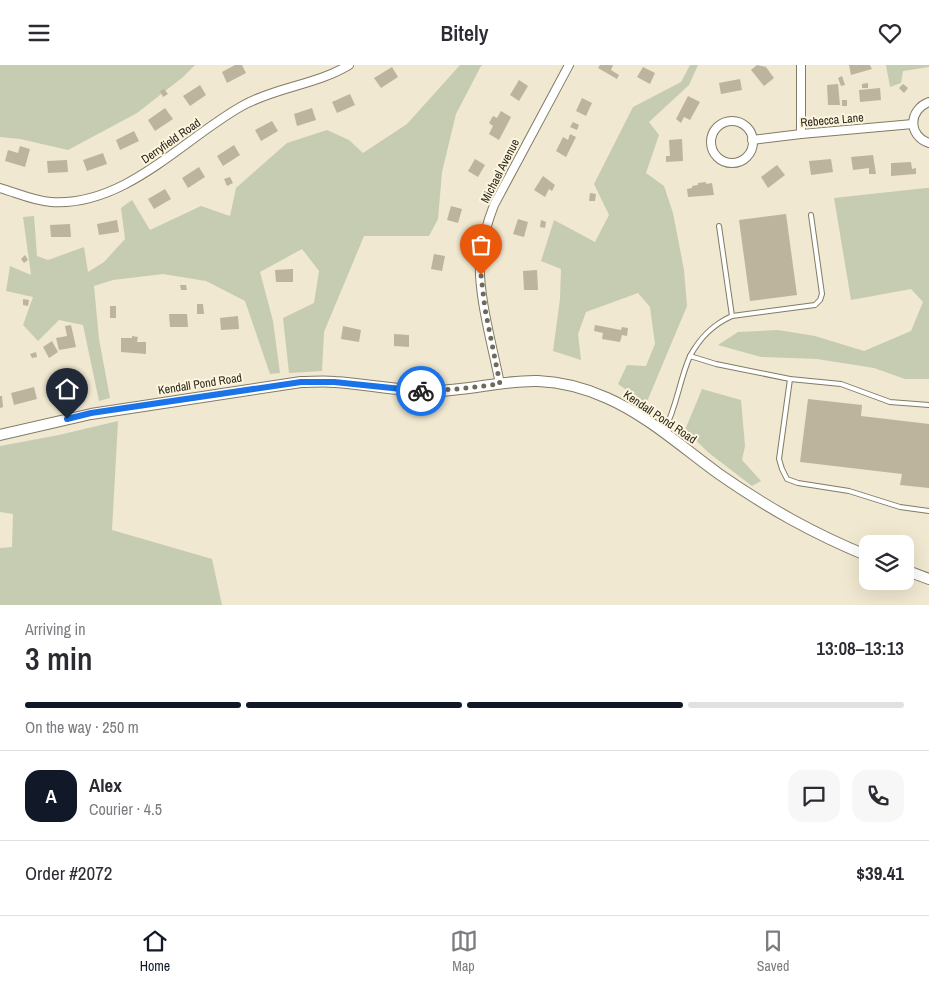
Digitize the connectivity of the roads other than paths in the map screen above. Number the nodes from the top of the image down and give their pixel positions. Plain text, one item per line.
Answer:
1 (349, 65) edge
2 (569, 65) edge
3 (801, 65) edge
4 (929, 102) edge
5 (913, 124) junction
6 (801, 134) junction
7 (752, 140) junction
8 (929, 143) edge
9 (0, 188) edge
10 (811, 215) dead end
11 (719, 226) dead end
12 (732, 316) junction
13 (690, 356) junction
14 (790, 379) junction
15 (500, 384) junction
16 (929, 405) edge
17 (663, 433) junction
18 (0, 435) edge
19 (929, 511) edge
20 (859, 552) edge
21 (914, 573) edge
22 (929, 579) edge

1 - 9 street, Derryfield Road
2 - 15 street, Michael Avenue
3 - 6 street
4 - 5 street
5 - 6 street, Rebecca Lane
5 - 8 street
6 - 7 street, Rebecca Lane
7 - 7 street
10 - 12 lane
11 - 12 lane
12 - 13 lane
13 - 14 lane
13 - 17 lane
14 - 16 lane
14 - 19 lane
15 - 17 street, Kendall Pond Road
15 - 18 street, Kendall Pond Road
17 - 20 street, Kendall Pond Road
21 - 22 street

